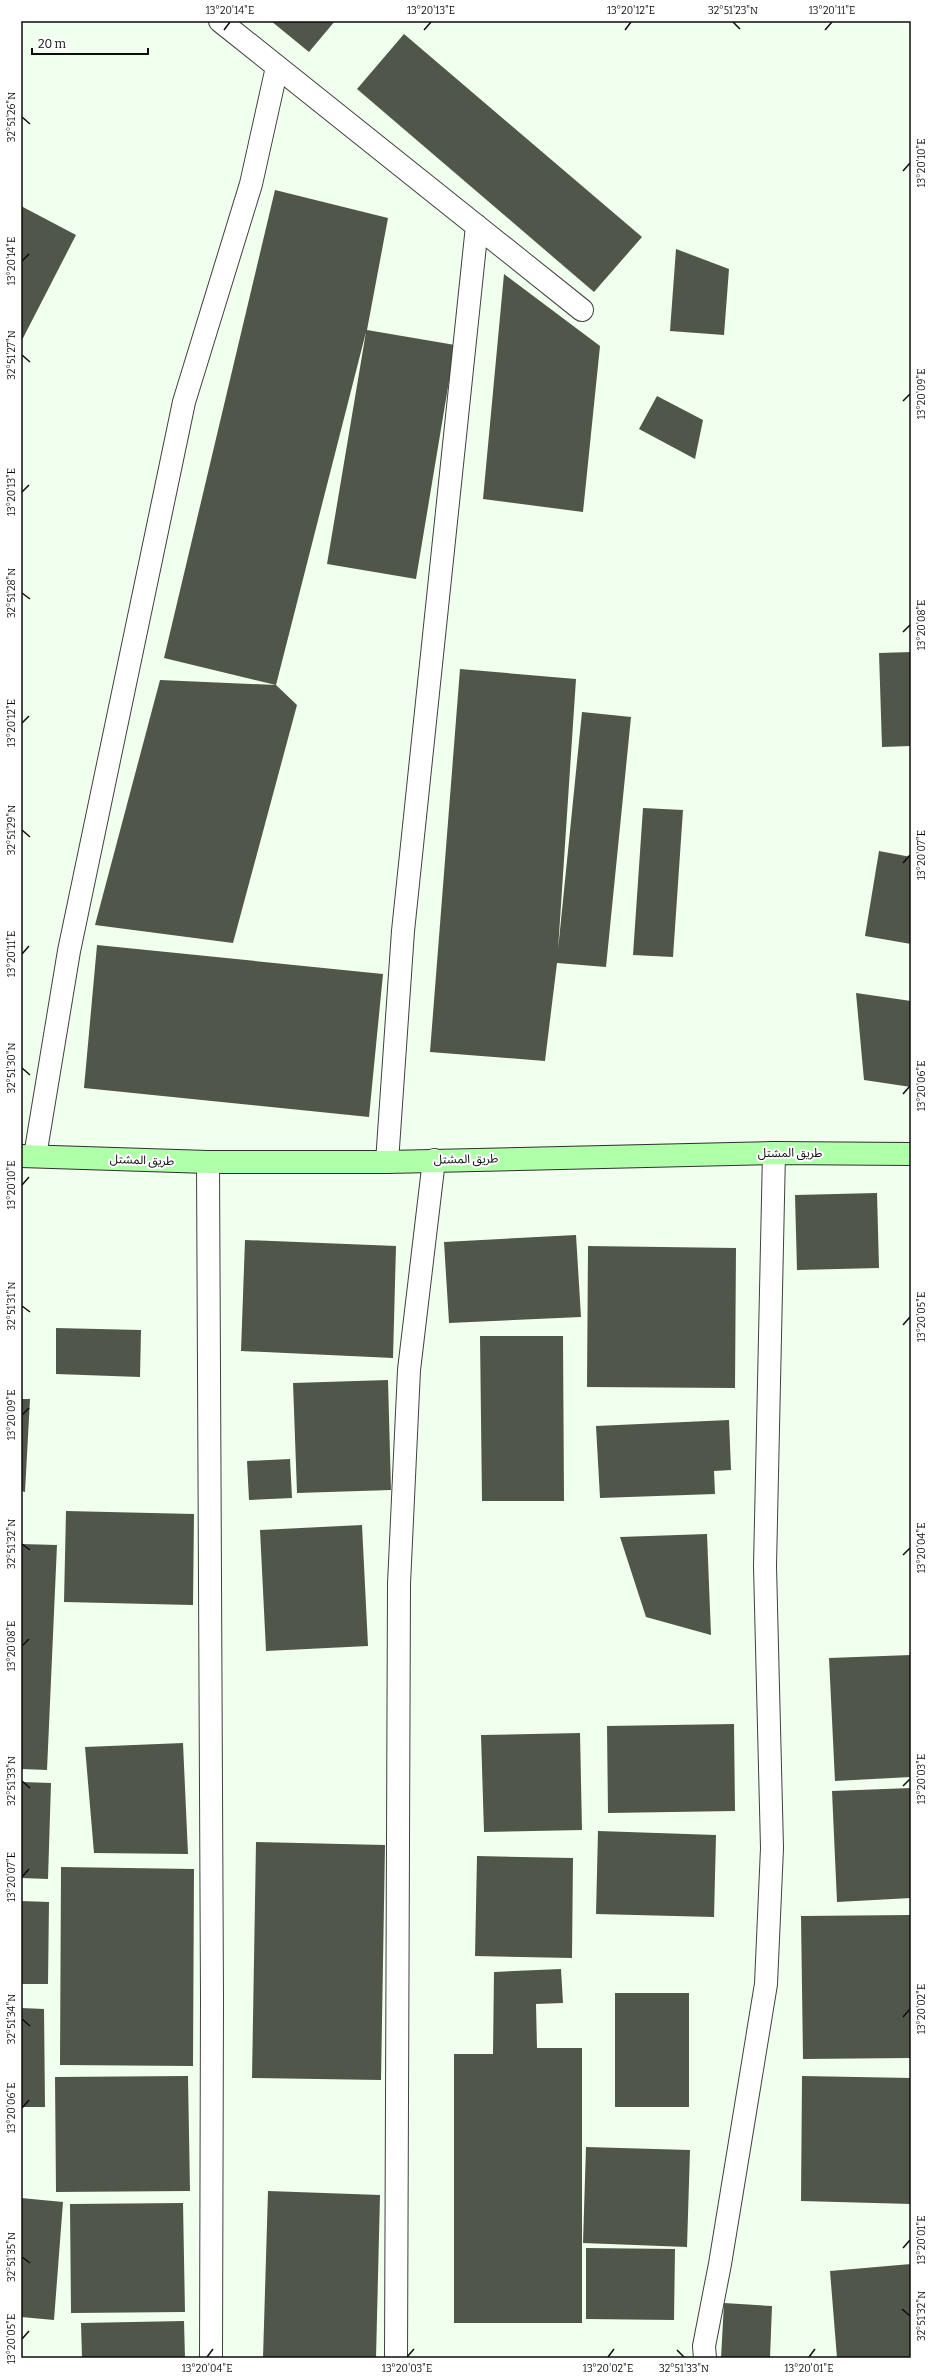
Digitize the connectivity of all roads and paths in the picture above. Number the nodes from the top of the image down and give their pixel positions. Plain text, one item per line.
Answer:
1 (220, 21) edge
2 (277, 67) junction
3 (477, 226) junction
4 (582, 310) dead end
5 (774, 1153) junction
6 (911, 1154) edge
7 (28, 1156) edge
8 (434, 1160) junction
9 (208, 1162) junction
10 (387, 1162) junction
11 (211, 2358) edge
12 (396, 2358) edge
13 (704, 2358) edge

1 - 2 street
2 - 3 street
2 - 7 street
3 - 4 street
3 - 10 street
5 - 6 main road, طريق المشتل
5 - 8 main road, طريق المشتل
5 - 13 street
7 - 9 main road, طريق المشتل
8 - 10 main road, طريق المشتل
8 - 12 street
9 - 10 main road, طريق المشتل
9 - 11 street

